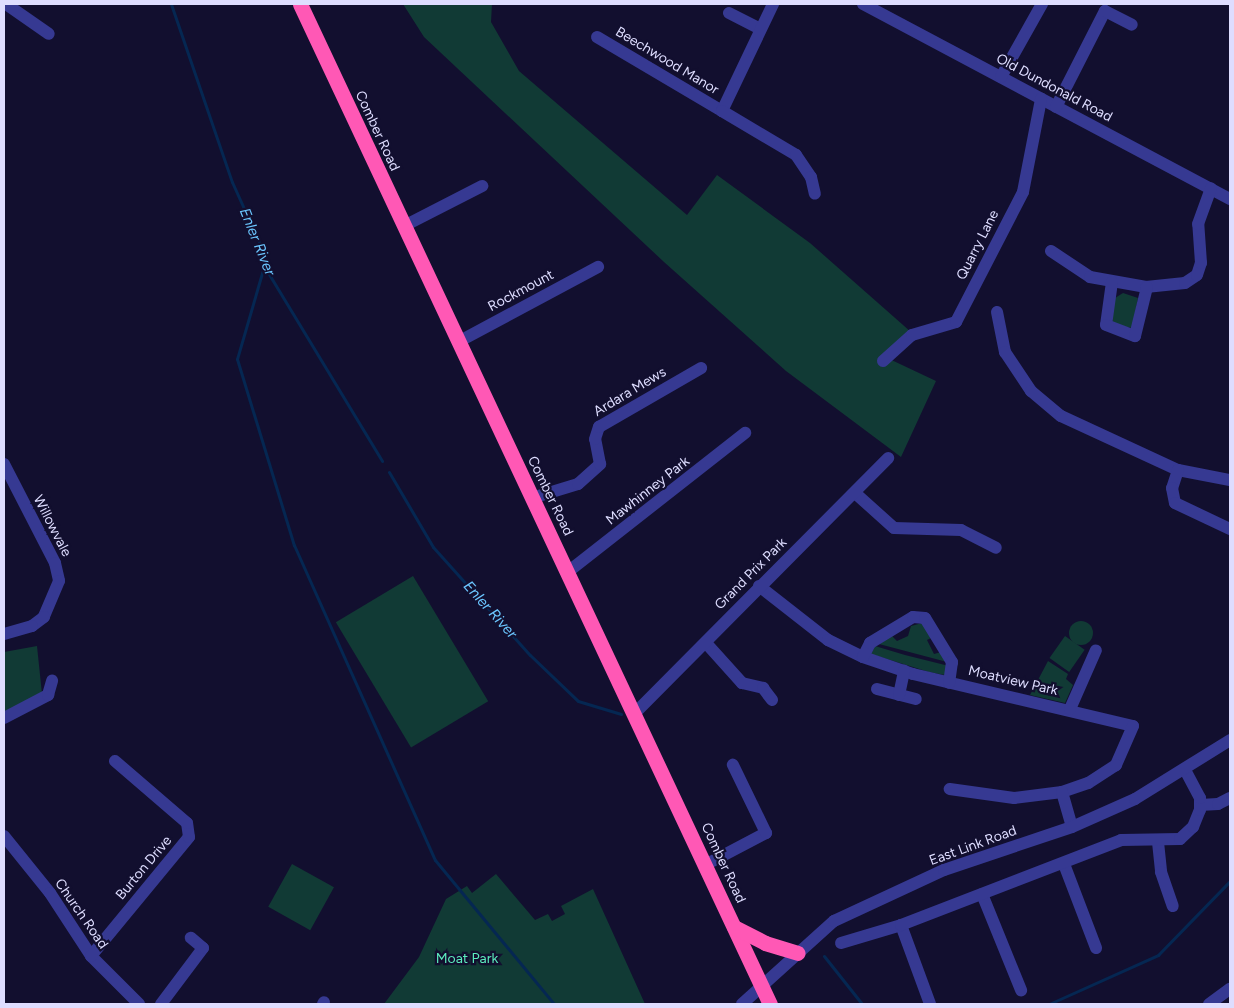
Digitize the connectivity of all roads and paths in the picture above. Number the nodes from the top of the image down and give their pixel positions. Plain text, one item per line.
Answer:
1 (6, 4) edge
2 (300, 4) edge
3 (773, 4) edge
4 (1042, 4) edge
5 (871, 5) edge
6 (729, 13) dead end
7 (1132, 25) dead end
8 (760, 29) junction
9 (50, 34) dead end
10 (597, 37) dead end
11 (1001, 77) junction
12 (1041, 99) junction
13 (1056, 107) junction
14 (722, 111) junction
15 (482, 186) dead end
16 (1211, 188) junction
17 (815, 194) dead end
18 (1230, 199) edge
19 (404, 226) junction
20 (1051, 251) dead end
21 (598, 266) dead end
22 (1112, 282) junction
23 (1147, 287) junction
24 (997, 312) dead end
25 (458, 342) junction
26 (884, 361) dead end
27 (701, 368) dead end
28 (745, 433) dead end
29 (888, 458) dead end
30 (4, 464) edge
31 (1178, 470) junction
32 (1230, 480) edge
33 (855, 494) junction
34 (532, 498) junction
35 (1230, 529) edge
36 (996, 548) dead end
37 (569, 571) junction
38 (759, 586) junction
39 (4, 634) edge
40 (706, 642) junction
41 (1096, 650) dead end
42 (863, 657) junction
43 (904, 671) junction
44 (52, 681) dead end
45 (949, 682) junction
46 (877, 689) dead end
47 (899, 695) junction
48 (916, 699) dead end
49 (772, 700) dead end
50 (1070, 710) junction
51 (636, 712) junction
52 (4, 718) edge
53 (1230, 740) edge
54 (114, 761) dead end
55 (733, 764) dead end
56 (1185, 770) junction
57 (950, 789) dead end
58 (1062, 792) junction
59 (1230, 798) edge
60 (1200, 805) junction
61 (1072, 827) junction
62 (4, 836) edge
63 (1158, 842) junction
64 (1064, 864) junction
65 (705, 865) junction
66 (982, 894) junction
67 (1173, 906) dead end
68 (901, 925) junction
69 (734, 927) junction
70 (191, 938) dead end
71 (841, 943) dead end
72 (1096, 948) dead end
73 (797, 953) junction
74 (91, 956) junction
75 (760, 986) junction
76 (1021, 990) dead end
77 (1230, 990) edge
78 (139, 1004) edge
79 (161, 1004) edge
80 (742, 1004) edge
81 (770, 1004) edge
82 (930, 1004) edge
83 (1209, 1004) edge

1 - 9 street
2 - 19 highway, Comber Road
3 - 8 street, Beechwood Manor
4 - 11 street
5 - 11 street, Old Dundonald Road
6 - 8 street
7 - 13 street
8 - 14 street, Beechwood Manor
10 - 14 street, Beechwood Manor
11 - 12 street, Old Dundonald Road
12 - 13 street, Old Dundonald Road
12 - 26 street, Quarry Lane
13 - 16 street, Old Dundonald Road
14 - 17 street, Beechwood Manor
15 - 19 street
16 - 18 street, Old Dundonald Road
16 - 23 street
19 - 25 highway, Comber Road
20 - 22 street
21 - 25 street, Rockmount
22 - 23 street
22 - 23 street
24 - 31 street
25 - 34 highway, Comber Road
27 - 34 street, Ardara Mews
28 - 37 street, Mawhinney Park
29 - 33 street, Grand Prix Park
30 - 39 street, Willowvale
31 - 32 street
31 - 35 street
33 - 36 street
33 - 38 street, Grand Prix Park
34 - 37 highway, Comber Road
37 - 51 highway, Comber Road
38 - 40 street, Grand Prix Park
38 - 42 street, Moatview Park
40 - 49 street
40 - 51 street, Grand Prix Park
41 - 50 street, Moatview Park
42 - 43 street, Moatview Park
42 - 45 street, Moatview Park
43 - 45 street, Moatview Park
43 - 47 street
44 - 52 street
45 - 50 street, Moatview Park
46 - 47 street
47 - 48 street
50 - 58 street, Moatview Park
51 - 65 highway, Comber Road
53 - 56 street, East Link Road
54 - 74 street, Burton Drive
55 - 65 street
56 - 60 street
56 - 61 street, East Link Road
57 - 58 street, Moatview Park
58 - 61 street
59 - 60 street
60 - 63 street
61 - 73 street, East Link Road
62 - 74 street, Church Road
63 - 64 street
63 - 67 street
64 - 66 street
64 - 72 street
65 - 69 highway, Comber Road
66 - 68 street
66 - 76 street
68 - 71 street
68 - 82 street
69 - 73 highway
69 - 75 highway, Comber Road
70 - 79 street
73 - 75 street, East Link Road
74 - 78 street, Church Road
75 - 80 street, East Link Road
75 - 81 highway, Comber Road
77 - 83 street

